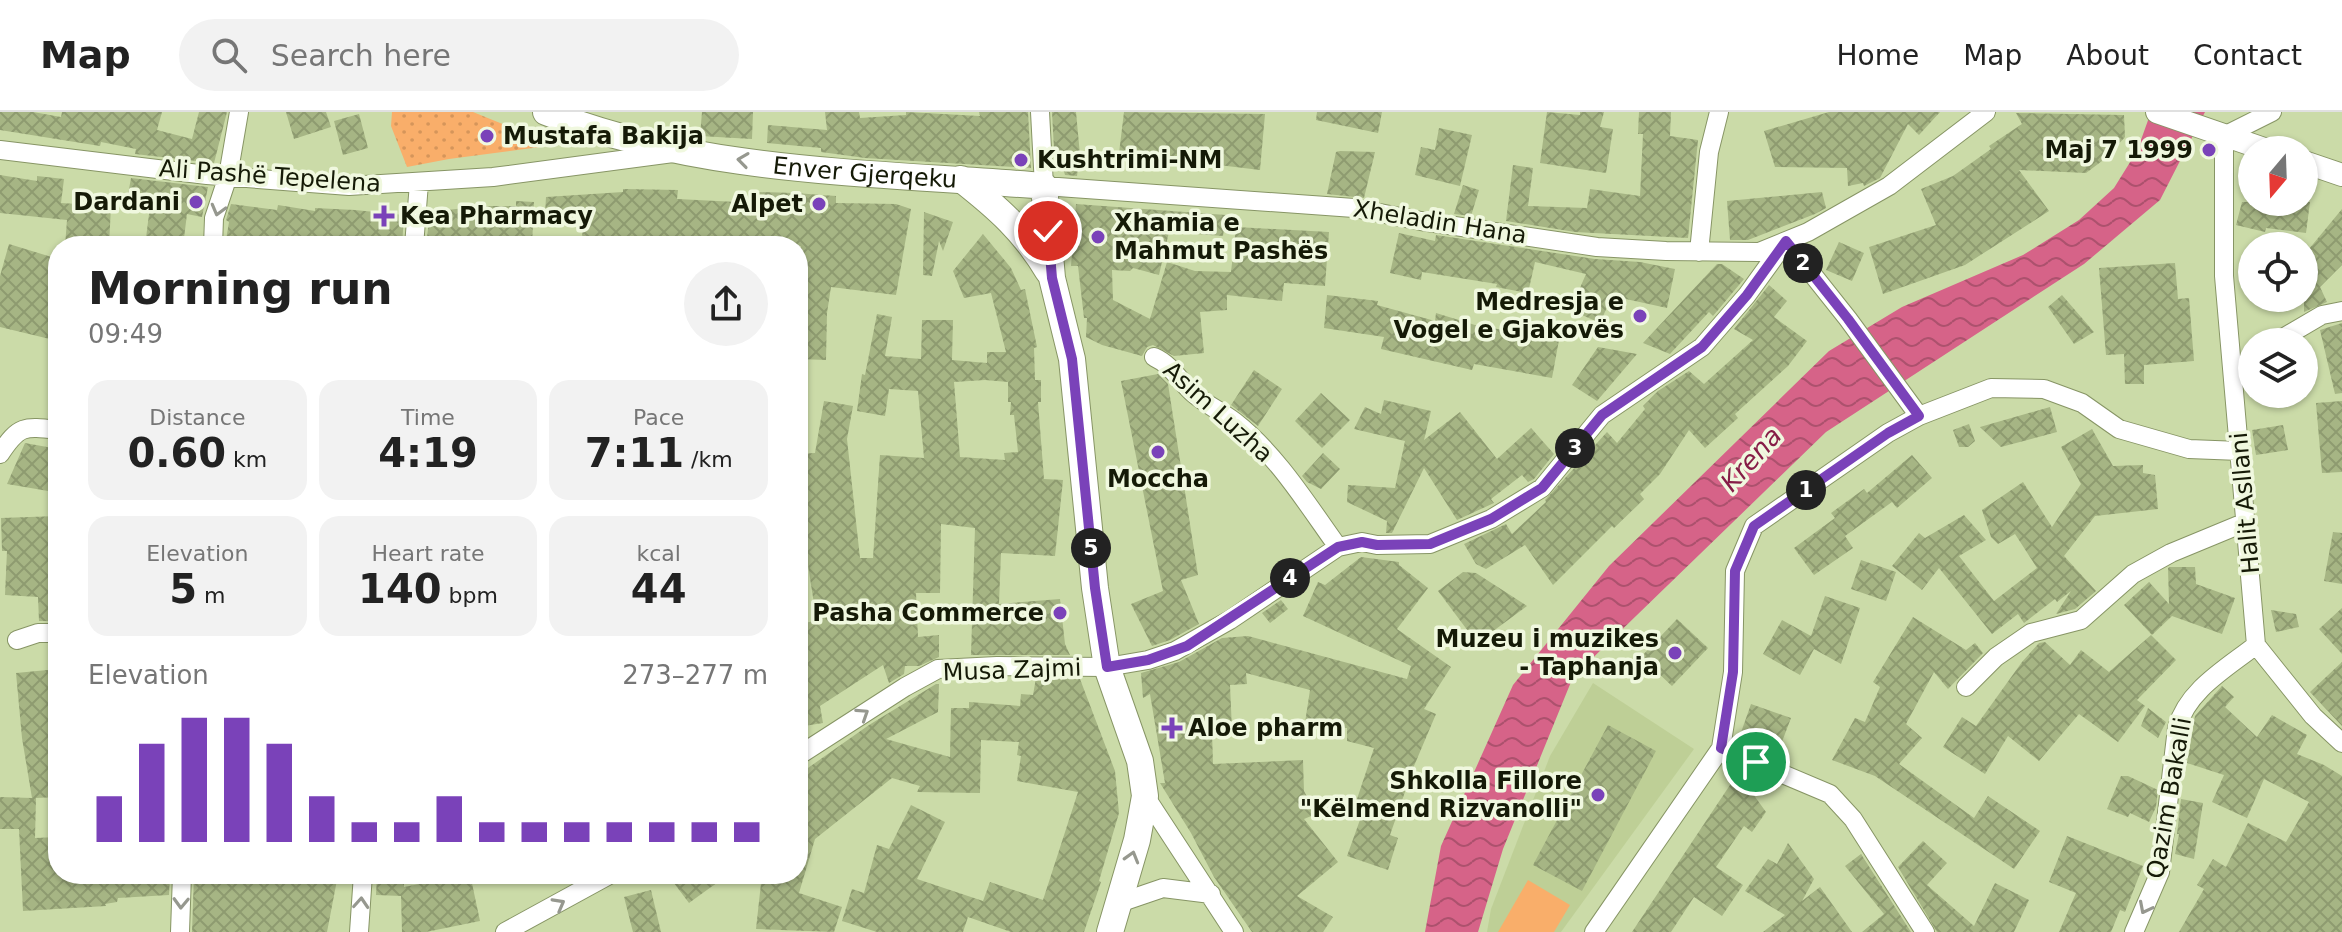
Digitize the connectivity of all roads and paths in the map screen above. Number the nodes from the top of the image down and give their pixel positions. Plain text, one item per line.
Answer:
1 (239, 112) edge
2 (546, 112) edge
3 (1040, 112) edge
4 (1719, 112) edge
5 (1986, 112) edge
6 (2157, 112) edge
7 (2272, 112) edge
8 (2224, 136) junction
9 (2238, 141) edge
10 (0, 150) edge
11 (686, 152) junction
12 (2318, 167) edge
13 (2342, 175) edge
14 (228, 176) junction
15 (961, 179) junction
16 (419, 183) junction
17 (1044, 186) junction
18 (213, 236) edge
19 (415, 236) edge
20 (1786, 241) junction
21 (1699, 252) junction
22 (1052, 278) junction
23 (2342, 311) edge
24 (2300, 328) edge
25 (1154, 357) dead end
26 (2238, 364) edge
27 (2234, 366) junction
28 (1919, 416) junction
29 (48, 429) edge
30 (2240, 451) junction
31 (0, 454) edge
32 (2246, 522) junction
33 (1338, 547) junction
34 (48, 633) edge
35 (17, 640) dead end
36 (2256, 645) junction
37 (1107, 667) junction
38 (1966, 687) dead end
39 (2342, 743) edge
40 (1721, 748) junction
41 (808, 750) edge
42 (1145, 796) junction
43 (182, 884) edge
44 (362, 884) edge
45 (593, 884) edge
46 (1211, 894) junction
47 (1119, 903) junction
48 (180, 932) edge
49 (359, 932) edge
50 (505, 932) edge
51 (1110, 932) edge
52 (1234, 932) edge
53 (1594, 932) edge
54 (1925, 932) edge
55 (2134, 932) edge

1 - 14 street
2 - 11 main road, Enver Gjerqeku
3 - 17 street
4 - 21 street
5 - 20 street, Xheladin Hana
6 - 8 street
7 - 8 street
8 - 9 street
8 - 27 street, Halit Asllani
10 - 14 street, Ali Pashë Tepelena
15 -> 11 main road, Enver Gjerqeku
11 - 16 street, Ali Pashë Tepelena
12 - 13 street
14 - 16 street, Ali Pashë Tepelena
14 -> 18 street
15 - 17 main road, Enver Gjerqeku
15 - 22 main road
16 - 19 street
17 - 21 street, Xheladin Hana
17 - 22 main road
20 - 21 street, Xheladin Hana
20 - 28 street
20 - 33 street
22 - 37 main road
23 - 24 street
25 - 33 street, Asim Luzha
26 - 27 street
27 - 30 street, Halit Asllani
28 - 30 street
28 - 40 street
29 - 31 street
30 - 32 street, Halit Asllani
32 - 36 street, Halit Asllani
32 - 38 street
33 - 37 street, Musa Zajmi
34 - 35 street
36 - 39 street
36 -> 55 street, Qazim Bakalli
41 -> 37 street, Musa Zajmi
37 - 42 main road
40 - 53 street
40 - 54 street
42 - 46 street
47 -> 42 main road
43 -> 48 street
49 -> 44 street
50 -> 45 street
46 - 47 street
46 - 52 street
47 - 51 main road

